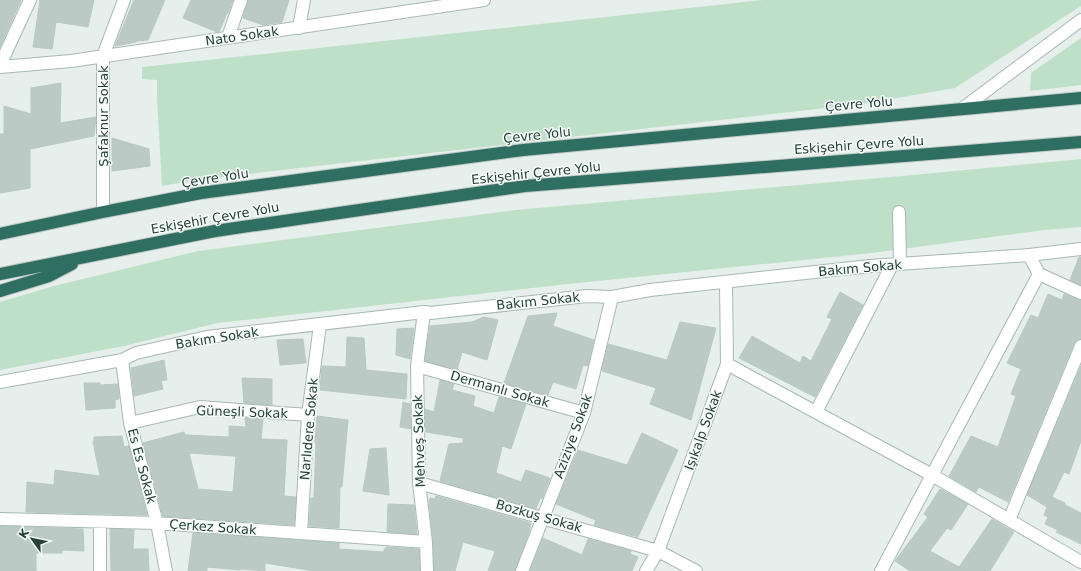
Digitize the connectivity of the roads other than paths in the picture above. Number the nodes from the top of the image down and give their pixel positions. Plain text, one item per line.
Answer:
1 (30, 0) edge
2 (124, 0) edge
3 (241, 0) edge
4 (304, 0) edge
5 (484, 0) edge
6 (429, 4) edge
7 (1081, 20) edge
8 (299, 28) junction
9 (228, 37) junction
10 (103, 56) junction
11 (0, 66) edge
12 (1081, 98) edge
13 (963, 108) junction
14 (1081, 142) edge
15 (103, 212) junction
16 (899, 212) dead end
17 (0, 234) edge
18 (1081, 249) edge
19 (1029, 255) junction
20 (88, 256) junction
21 (896, 265) junction
22 (0, 274) edge
23 (1039, 274) junction
24 (726, 282) junction
25 (0, 291) edge
26 (1081, 293) edge
27 (612, 297) junction
28 (424, 312) junction
29 (320, 324) junction
30 (1081, 346) edge
31 (122, 360) junction
32 (727, 364) junction
33 (417, 366) junction
34 (0, 382) edge
35 (816, 412) junction
36 (584, 413) junction
37 (308, 415) junction
38 (130, 423) junction
39 (932, 475) junction
40 (419, 483) junction
41 (543, 517) junction
42 (0, 519) edge
43 (1010, 520) junction
44 (100, 522) junction
45 (157, 523) junction
46 (301, 533) junction
47 (426, 542) junction
48 (658, 551) junction
49 (1081, 562) edge
50 (884, 570) edge
51 (100, 571) edge
52 (166, 571) edge
53 (427, 571) edge
54 (522, 571) edge
55 (646, 571) edge
56 (696, 571) edge

1 - 11 street
2 - 10 street, Şafaknur Sokak
3 - 9 street
4 - 8 street
5 - 6 street, Nato Sokak
6 - 8 street, Nato Sokak
7 - 13 street
8 - 9 street, Nato Sokak
9 - 10 street, Nato Sokak
10 - 11 street, Nato Sokak
10 - 15 street, Şafaknur Sokak
12 - 13 highway, Çevre Yolu
13 - 15 highway, Çevre Yolu
14 - 20 highway, Eskişehir Çevre Yolu
15 - 17 highway, Çevre Yolu
16 - 21 street
18 - 19 street, Bakım Sokak
19 - 21 street, Bakım Sokak
19 - 23 street
20 - 22 highway, Eskişehir Çevre Yolu
20 - 25 highway
21 - 24 street, Bakım Sokak
21 - 35 street
23 - 26 street
23 - 39 street
24 - 27 street, Bakım Sokak
24 - 32 street, Işıkalp Sokak
27 - 28 street, Bakım Sokak
27 - 36 street, Aziziye Sokak
28 - 29 street, Bakım Sokak
28 - 33 street, Mehveş Sokak
29 - 31 street, Bakım Sokak
29 - 37 street, Narlıdere Sokak
30 - 43 street
31 - 34 street, Bakım Sokak
31 - 38 street, Es Es Sokak
32 - 35 street
32 - 48 street, Işıkalp Sokak
33 - 36 street, Dermanlı Sokak
33 - 40 street, Mehveş Sokak
35 - 39 street
36 - 41 street, Aziziye Sokak
37 - 38 street, Güneşli Sokak
37 - 46 street, Narlıdere Sokak
38 - 45 street, Es Es Sokak
39 - 43 street
39 - 50 street
40 - 41 street, Bozkuş Sokak
40 - 47 street, Mehveş Sokak
41 - 48 street, Bozkuş Sokak
41 - 54 street, Aziziye Sokak
42 - 44 street, Çerkez Sokak
43 - 49 street
44 - 45 street, Çerkez Sokak
44 - 51 street
45 - 46 street, Çerkez Sokak
45 - 52 street, Es Es Sokak
46 - 47 street, Çerkez Sokak
47 - 53 street, Mehveş Sokak
48 - 55 street, Işıkalp Sokak
48 - 56 street, Bozkuş Sokak

